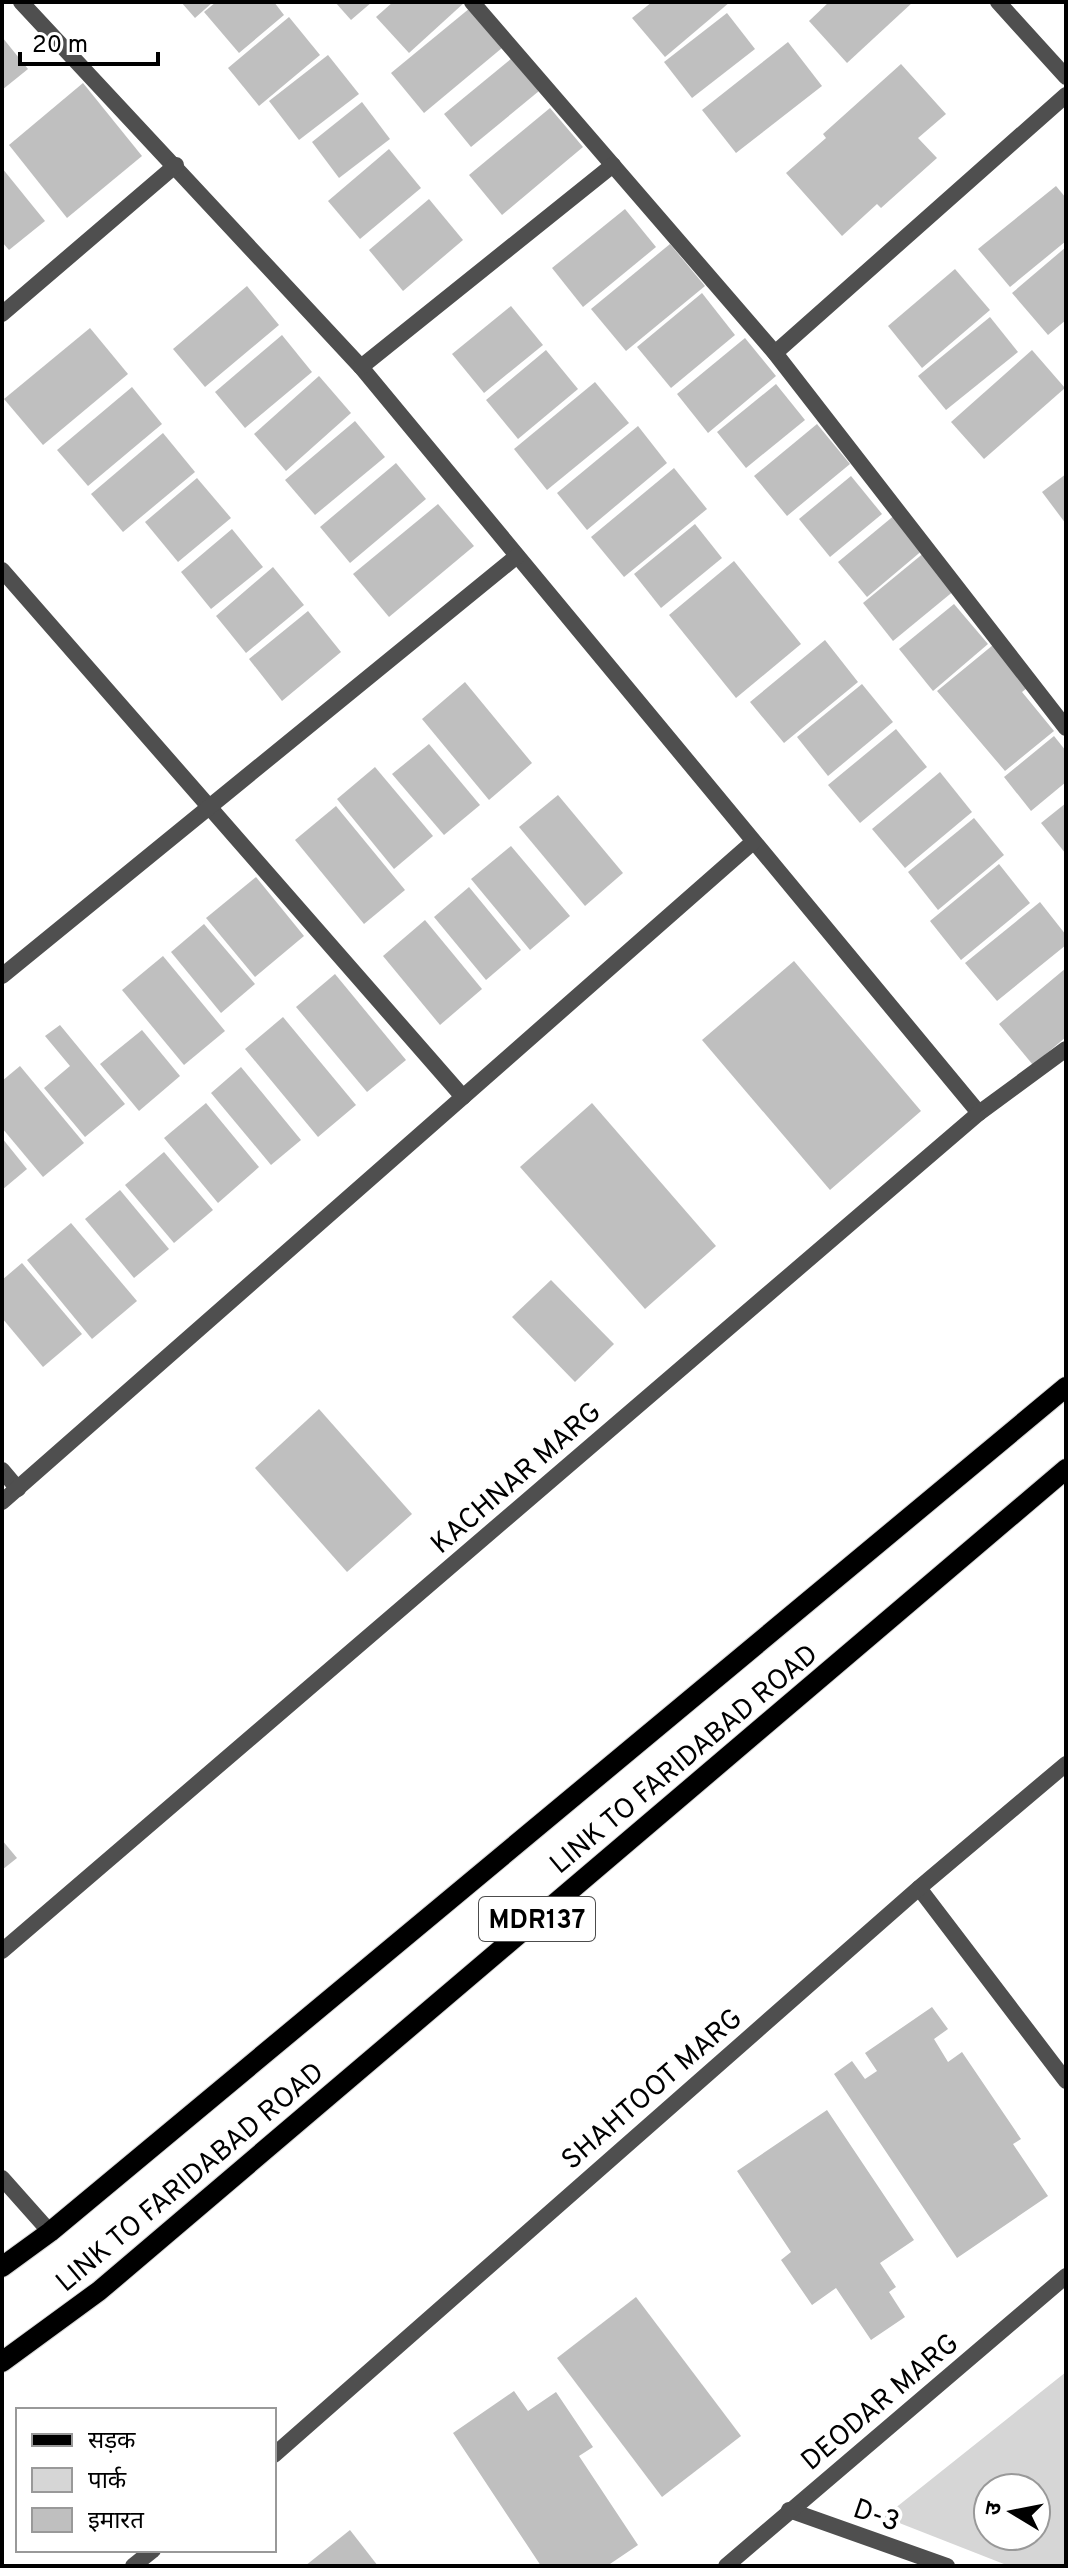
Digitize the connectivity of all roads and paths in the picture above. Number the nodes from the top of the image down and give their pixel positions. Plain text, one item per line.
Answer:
1 (21, 2) edge
2 (472, 2) edge
3 (998, 2) edge
4 (1066, 77) edge
5 (1066, 95) edge
6 (176, 165) junction
7 (613, 165) junction
8 (2, 314) edge
9 (775, 353) junction
10 (361, 367) junction
11 (517, 556) junction
12 (2, 570) edge
13 (1066, 728) edge
14 (210, 806) junction
15 (753, 842) junction
16 (2, 976) edge
17 (1066, 1049) edge
18 (463, 1097) junction
19 (979, 1113) junction
20 (1066, 1387) edge
21 (1066, 1469) edge
22 (2, 1470) edge
23 (18, 1489) junction
24 (2, 1502) edge
25 (1066, 1764) edge
26 (919, 1888) junction
27 (2, 1951) edge
28 (1066, 2081) edge
29 (2, 2178) edge
30 (50, 2232) junction
31 (2, 2267) edge
32 (1066, 2276) edge
33 (2, 2362) edge
34 (276, 2453) edge
35 (789, 2510) junction
36 (150, 2552) edge
37 (133, 2566) edge
38 (726, 2566) edge
39 (947, 2566) edge

1 - 6 street
2 - 7 street
3 - 4 street
5 - 9 street
6 - 8 street
6 - 10 street
7 - 9 street
7 - 10 street
9 - 13 street
10 - 11 street
11 - 14 street
11 - 15 street
12 - 14 street
14 - 16 street
14 - 18 street
15 - 18 street
15 - 19 street
17 - 19 street, KACHNAR MARG
18 - 23 street
19 - 27 street, KACHNAR MARG
20 - 30 main road, LINK TO FARIDABAD ROAD / MDR137
21 - 33 main road, LINK TO FARIDABAD ROAD / MDR137
22 - 23 street
23 - 24 street
25 - 26 street, SHAHTOOT MARG
26 - 28 street
26 - 34 street, SHAHTOOT MARG
29 - 30 street
30 - 31 main road, LINK TO FARIDABAD ROAD / MDR137
32 - 35 street, DEODAR MARG
35 - 38 street, DEODAR MARG
35 - 39 street, D-3
36 - 37 street

